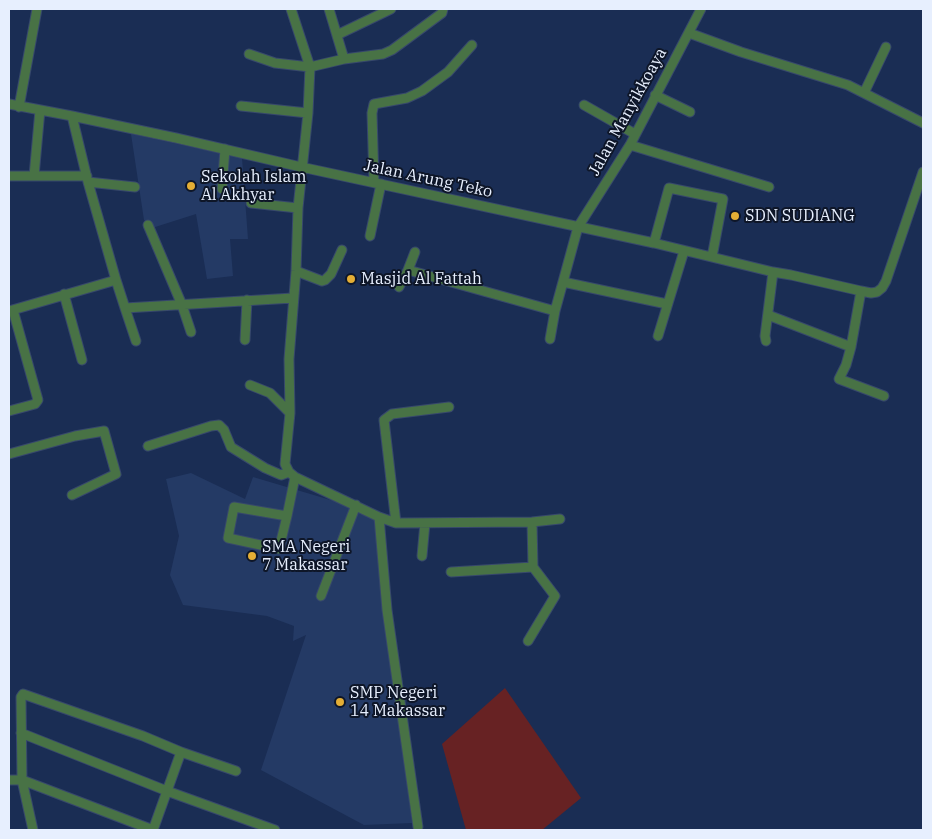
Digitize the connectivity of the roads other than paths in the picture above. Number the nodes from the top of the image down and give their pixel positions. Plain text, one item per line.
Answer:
1 (37, 9) edge
2 (291, 9) edge
3 (329, 9) edge
4 (390, 9) edge
5 (443, 9) edge
6 (701, 9) edge
7 (689, 33) junction
8 (337, 35) junction
9 (472, 45) dead end
10 (886, 46) dead end
11 (249, 54) dead end
12 (344, 59) junction
13 (310, 67) junction
14 (864, 93) junction
15 (655, 95) junction
16 (9, 104) edge
17 (584, 105) dead end
18 (241, 106) dead end
19 (19, 107) junction
20 (40, 110) junction
21 (690, 112) dead end
22 (308, 113) junction
23 (72, 116) junction
24 (923, 123) edge
25 (635, 134) junction
26 (630, 145) junction
27 (225, 149) junction
28 (301, 167) junction
29 (923, 172) edge
30 (9, 176) edge
31 (34, 176) junction
32 (87, 179) junction
33 (377, 183) junction
34 (135, 187) dead end
35 (769, 187) dead end
36 (222, 189) dead end
37 (252, 203) dead end
38 (298, 208) junction
39 (148, 226) dead end
40 (578, 227) junction
41 (370, 236) dead end
42 (654, 243) junction
43 (342, 250) dead end
44 (684, 251) junction
45 (414, 252) dead end
46 (712, 258) junction
47 (408, 270) junction
48 (296, 271) junction
49 (772, 272) junction
50 (116, 280) junction
51 (563, 282) junction
52 (399, 287) dead end
53 (861, 291) junction
54 (64, 294) junction
55 (293, 298) junction
56 (247, 300) junction
57 (668, 304) junction
58 (182, 305) junction
59 (125, 308) junction
60 (11, 311) edge
61 (555, 311) junction
62 (768, 315) junction
63 (191, 332) dead end
64 (658, 336) dead end
65 (550, 339) dead end
66 (245, 340) dead end
67 (136, 341) dead end
68 (766, 341) dead end
69 (851, 347) junction
70 (82, 360) dead end
71 (250, 385) dead end
72 (884, 396) dead end
73 (450, 406) dead end
74 (9, 411) edge
75 (290, 413) junction
76 (148, 446) dead end
77 (9, 454) edge
78 (292, 475) junction
79 (72, 495) dead end
80 (356, 505) junction
81 (287, 516) junction
82 (379, 517) junction
83 (560, 519) dead end
84 (396, 522) junction
85 (532, 522) junction
86 (425, 524) junction
87 (422, 556) dead end
88 (533, 567) junction
89 (451, 572) dead end
90 (321, 596) dead end
91 (528, 641) dead end
92 (21, 733) junction
93 (181, 752) junction
94 (236, 772) dead end
95 (9, 780) edge
96 (22, 780) junction
97 (167, 791) junction
98 (418, 827) dead end
99 (34, 830) edge
100 (153, 830) edge
101 (275, 830) edge

1 - 19 street
2 - 13 street
3 - 8 street
4 - 8 street
5 - 12 street
6 - 7 street, Jalan Manyikkoaya
7 - 14 street
7 - 15 street, Jalan Manyikkoaya
8 - 12 street
9 - 33 street
10 - 14 street
11 - 13 street
12 - 13 street
13 - 22 street
14 - 24 street
15 - 21 street
15 - 25 street, Jalan Manyikkoaya
16 - 19 street, Jalan Arung Teko
17 - 25 street
18 - 22 street
19 - 20 street, Jalan Arung Teko
20 - 23 street, Jalan Arung Teko
20 - 31 street
22 - 28 street
23 - 27 street, Jalan Arung Teko
23 - 32 street
25 - 26 street, Jalan Manyikkoaya
26 - 35 street
26 - 40 street, Jalan Manyikkoaya
27 - 28 street, Jalan Arung Teko
27 - 36 street
28 - 33 street, Jalan Arung Teko
28 - 38 street
29 - 53 street
30 - 31 street
31 - 32 street
32 - 34 street
32 - 50 street
33 - 40 street, Jalan Arung Teko
33 - 41 street
37 - 38 street
38 - 48 street
39 - 58 street
40 - 42 street, Jalan Arung Teko
40 - 51 street, Jalan Manyikkoaya
42 - 44 street, Jalan Arung Teko
42 - 46 street
43 - 48 street
44 - 46 street, Jalan Arung Teko
44 - 57 street
45 - 47 street
46 - 49 street, Jalan Arung Teko
47 - 52 street
47 - 61 street
48 - 55 street
49 - 53 street, Jalan Arung Teko
49 - 62 street
50 - 54 street
50 - 59 street
51 - 57 street
51 - 61 street, Jalan Manyikkoaya
53 - 69 street
54 - 60 street
54 - 70 street
55 - 56 street
55 - 75 street
56 - 58 street
56 - 66 street
57 - 64 street
58 - 59 street
58 - 63 street
59 - 67 street
60 - 74 street
61 - 65 street, Jalan Manyikkoaya
62 - 68 street
62 - 69 street
69 - 72 street
71 - 75 street
73 - 84 street
75 - 78 street
76 - 78 street
77 - 79 street
78 - 80 street
78 - 81 street
80 - 82 street
80 - 90 street
81 - 81 street
82 - 84 street
82 - 98 street
83 - 85 street
84 - 86 street
85 - 86 street
85 - 88 street
86 - 87 street
88 - 89 street
88 - 91 street
92 - 93 street
92 - 96 street
92 - 97 street
93 - 94 street
93 - 97 street
95 - 96 street
96 - 99 street
96 - 100 street
97 - 100 street
97 - 101 street

